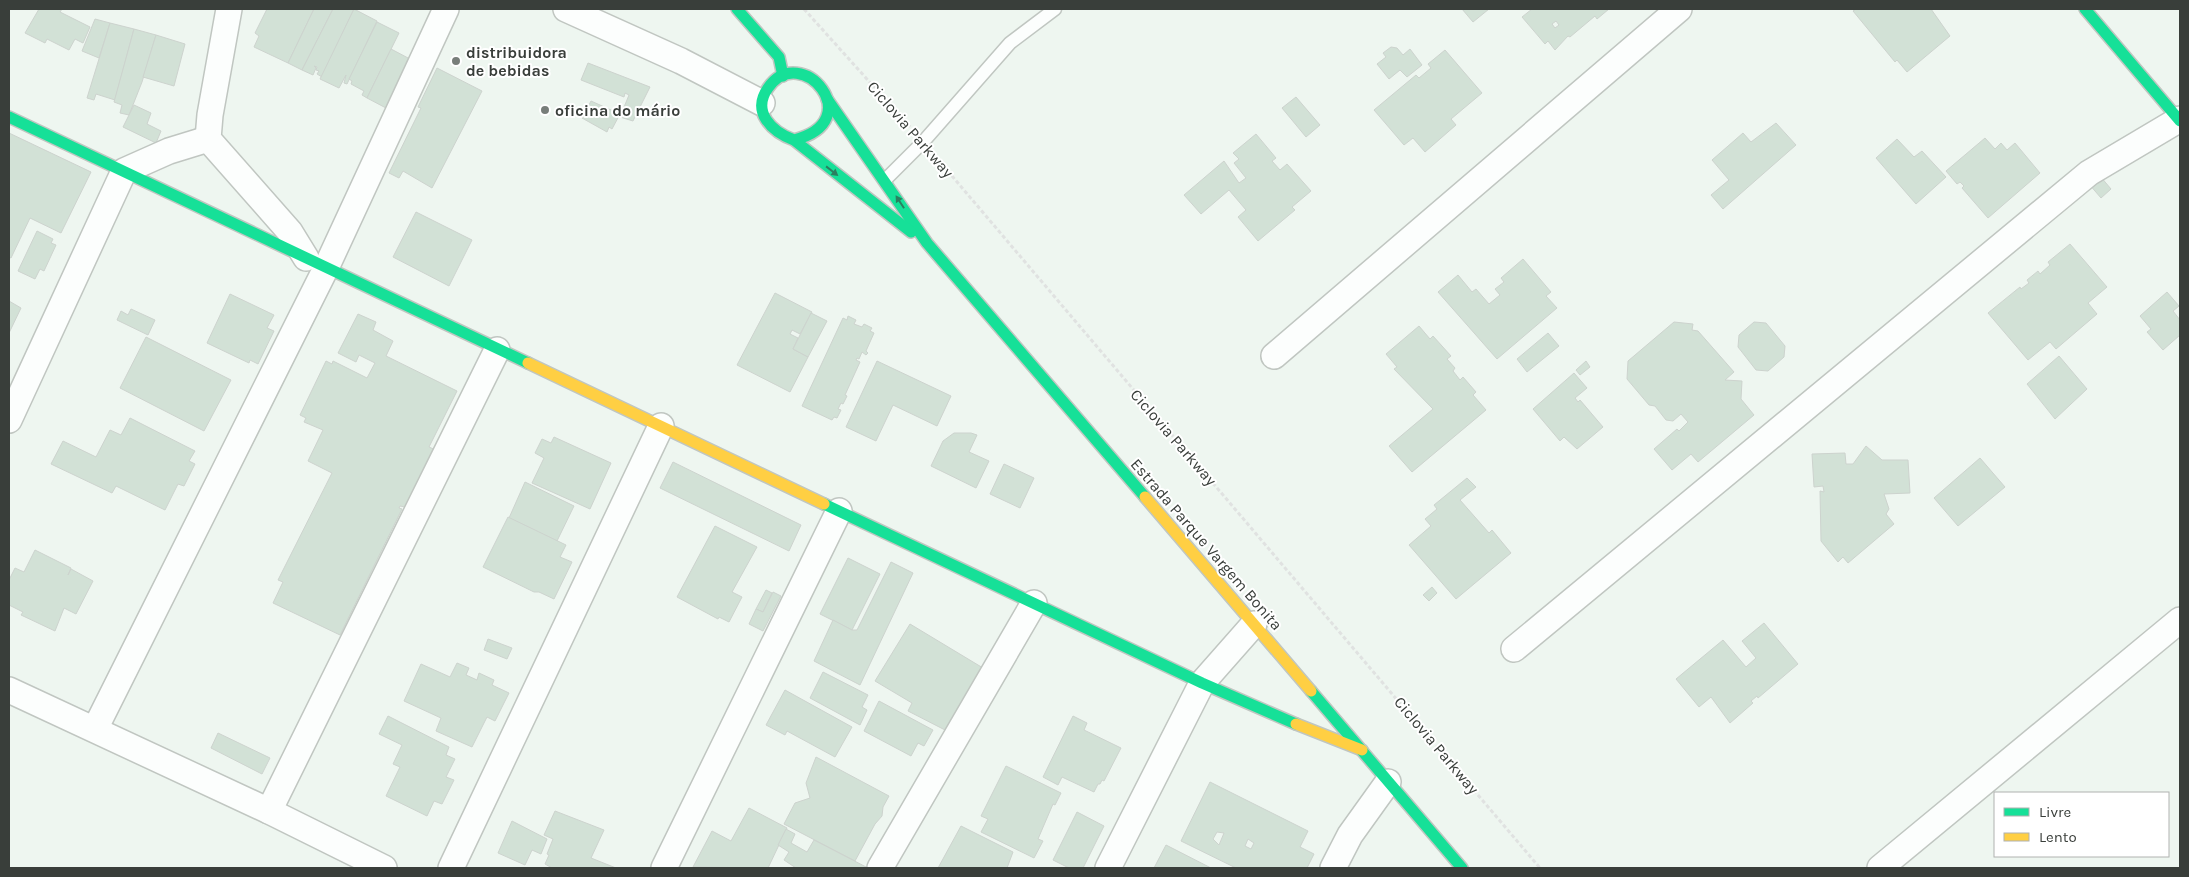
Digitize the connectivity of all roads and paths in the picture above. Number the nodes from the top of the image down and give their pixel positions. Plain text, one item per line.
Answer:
1 (229, 9) edge
2 (446, 9) edge
3 (566, 9) edge
4 (738, 9) edge
5 (804, 9) edge
6 (1055, 9) edge
7 (1679, 9) edge
8 (2085, 9) edge
9 (783, 76) junction
10 (827, 99) junction
11 (762, 103) junction
12 (9, 117) edge
13 (2180, 120) edge
14 (208, 139) junction
15 (794, 140) junction
16 (923, 142) junction
17 (124, 171) junction
18 (885, 180) junction
19 (927, 243) junction
20 (316, 263) junction
21 (497, 350) junction
22 (1274, 356) dead end
23 (9, 420) edge
24 (661, 426) junction
25 (839, 511) junction
26 (1034, 603) junction
27 (2180, 620) edge
28 (1254, 624) junction
29 (1514, 649) dead end
30 (1202, 683) junction
31 (9, 690) edge
32 (95, 729) junction
33 (1362, 750) junction
34 (1388, 782) junction
35 (269, 811) junction
36 (379, 867) edge
37 (451, 868) edge
38 (664, 868) edge
39 (880, 868) edge
40 (1108, 868) edge
41 (1333, 868) edge
42 (1462, 868) edge
43 (1540, 868) edge
44 (1880, 868) edge

1 - 14 street
2 - 20 street
3 - 11 street
4 - 9 street
5 - 16 path, Ciclovia Parkway
6 - 16 lane
7 - 22 street
8 - 13 street
9 - 10 street
9 - 11 street
10 - 15 street
10 - 18 street, Estrada Parque Vargem Bonita
11 - 15 street
12 - 17 street
13 - 29 street
14 - 17 street
14 - 20 street
15 -> 19 street, Estrada Parque Vargem Bonita
16 - 18 lane
16 - 43 path, Ciclovia Parkway
17 - 20 street
17 - 23 street
19 -> 18 street, Estrada Parque Vargem Bonita
19 - 28 street, Estrada Parque Vargem Bonita
20 - 21 street
20 - 32 street
21 - 24 street
21 - 35 street
24 - 25 street
24 - 37 street
25 - 26 street
25 - 38 street
26 - 30 street
26 - 39 street
27 - 44 street
28 - 30 street
28 - 33 street, Estrada Parque Vargem Bonita
30 - 33 street
30 - 40 street
31 - 32 street
32 - 35 street
33 - 34 street, Estrada Parque Vargem Bonita
34 - 41 street
34 - 42 street, Estrada Parque Vargem Bonita
35 - 36 street

